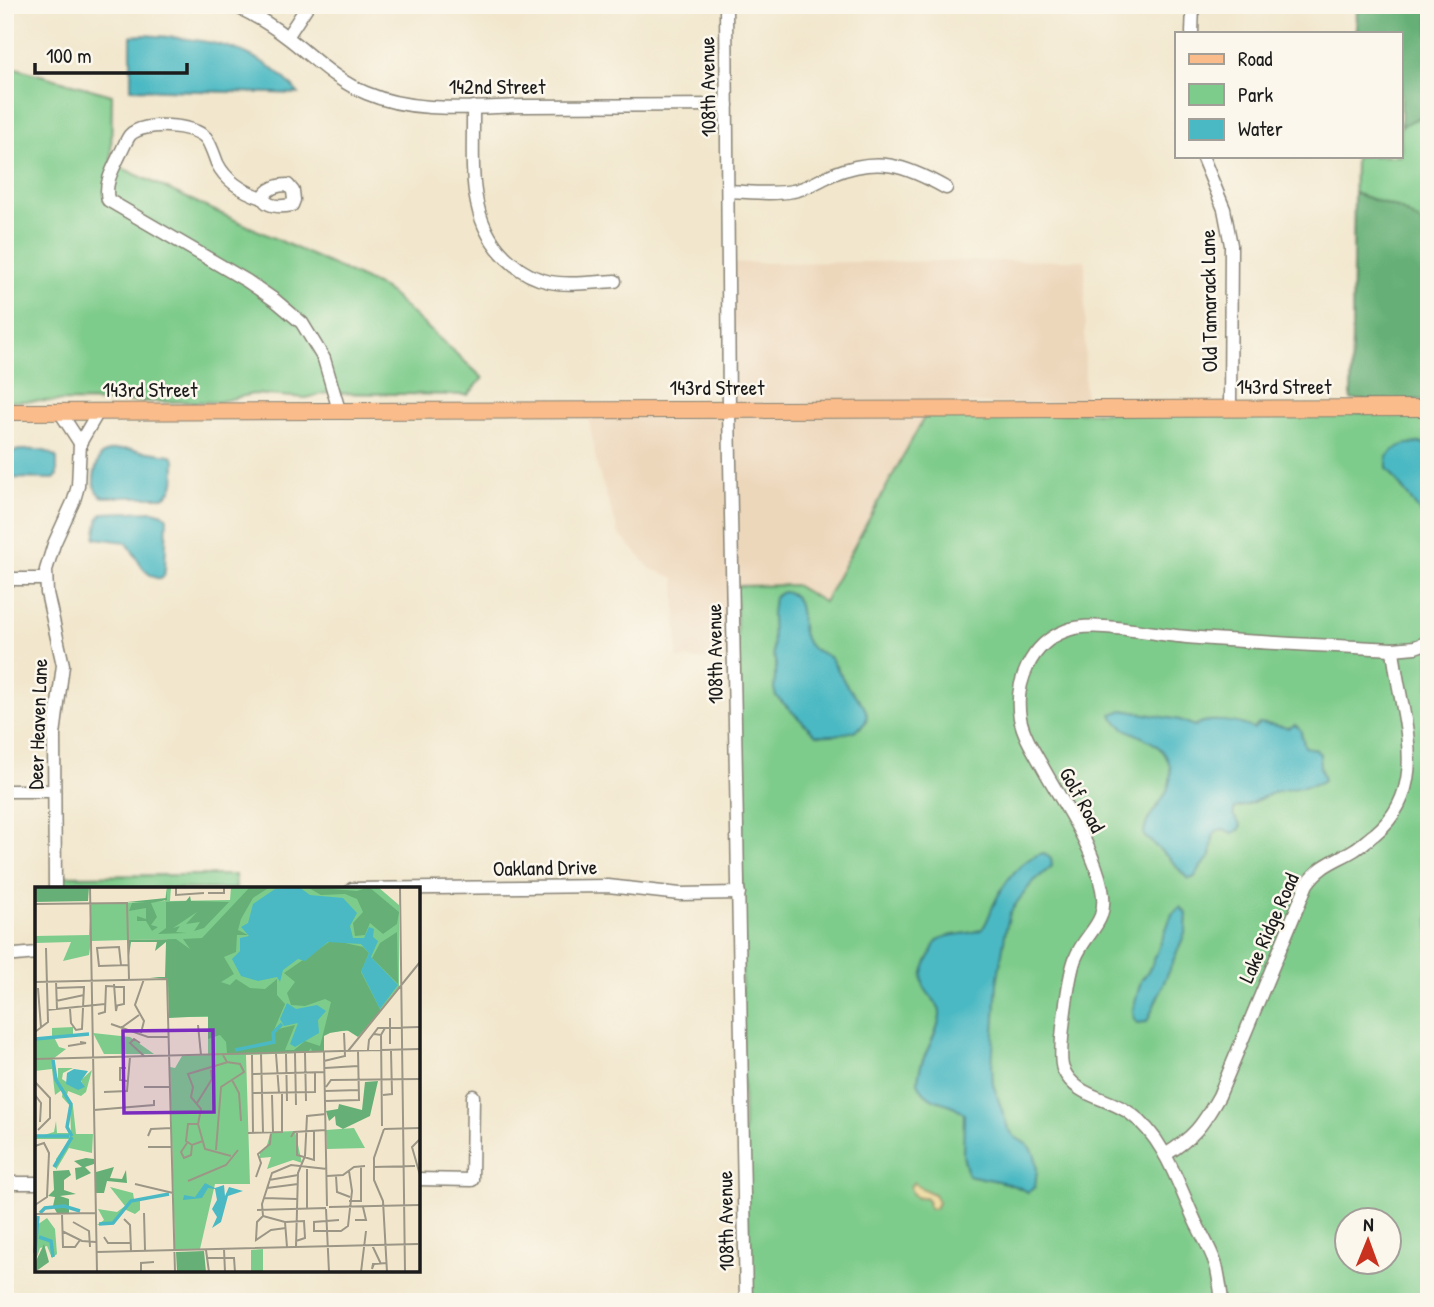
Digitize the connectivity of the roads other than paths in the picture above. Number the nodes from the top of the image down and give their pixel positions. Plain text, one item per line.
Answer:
1 (233, 5) edge
2 (308, 5) edge
3 (726, 5) edge
4 (1193, 5) edge
5 (1192, 32) edge
6 (287, 37) junction
7 (727, 105) junction
8 (474, 107) junction
9 (1203, 158) edge
10 (946, 188) dead end
11 (729, 191) junction
12 (262, 198) dead end
13 (615, 282) dead end
14 (1230, 408) junction
15 (1429, 408) edge
16 (729, 409) junction
17 (339, 410) junction
18 (5, 412) edge
19 (60, 412) junction
20 (98, 412) junction
21 (80, 443) junction
22 (5, 579) edge
23 (46, 579) junction
24 (1429, 642) edge
25 (1393, 649) junction
26 (5, 791) edge
27 (54, 791) junction
28 (55, 887) edge
29 (420, 888) edge
30 (739, 893) junction
31 (35, 953) edge
32 (5, 956) edge
33 (473, 1096) dead end
34 (1164, 1155) junction
35 (420, 1179) edge
36 (5, 1183) edge
37 (35, 1183) edge
38 (746, 1302) edge
39 (1222, 1302) edge

1 - 6 street, 142nd Street
2 - 6 street
3 - 7 street, 108th Avenue
4 - 5 street
6 - 8 street, 142nd Street
7 - 8 street, 142nd Street
7 - 11 street, 108th Avenue
8 - 13 street
9 - 14 street, Old Tamarack Lane
10 - 11 street
11 - 16 street, 108th Avenue
12 - 17 street
14 - 15 main road, 143rd Street
14 - 16 main road, 143rd Street
16 - 17 main road, 143rd Street
16 - 30 street, 108th Avenue
17 - 20 main road, 143rd Street
18 - 19 main road, 143rd Street
19 - 20 main road, 143rd Street
19 - 21 street
20 - 21 street, Deer Heaven Lane
21 - 23 street, Deer Heaven Lane
22 - 23 street
23 - 27 street, Deer Heaven Lane
24 - 25 street, Golf Road
25 - 34 street, Lake Ridge Road
25 - 34 street, Golf Road
26 - 27 street
27 - 28 street, Deer Heaven Lane
29 - 30 street, Oakland Drive
30 - 38 street, 108th Avenue
31 - 32 street
33 - 35 street
34 - 39 street, Golf Road
36 - 37 street

